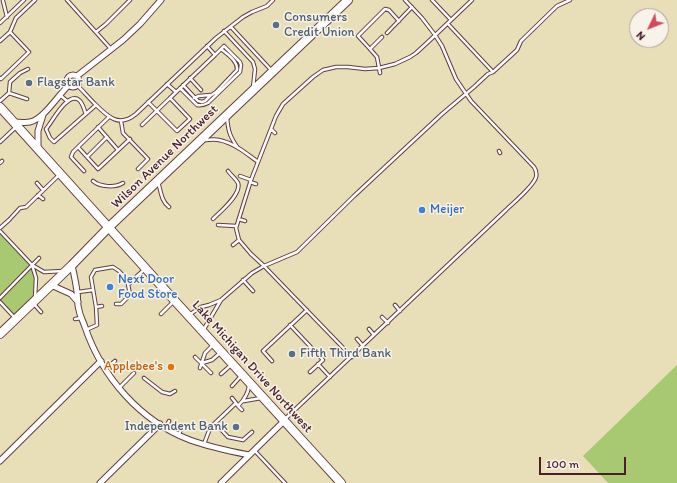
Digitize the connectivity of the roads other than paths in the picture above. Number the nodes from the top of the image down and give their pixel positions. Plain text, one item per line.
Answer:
1 (3, 0) edge
2 (24, 0) edge
3 (35, 0) edge
4 (67, 0) edge
5 (130, 0) edge
6 (161, 0) edge
7 (273, 0) edge
8 (348, 0) edge
9 (405, 0) edge
10 (432, 0) edge
11 (472, 0) edge
12 (570, 0) edge
13 (0, 4) edge
14 (412, 7) junction
15 (7, 17) junction
16 (451, 20) junction
17 (399, 21) junction
18 (0, 23) edge
19 (448, 24) junction
20 (231, 27) junction
21 (10, 32) junction
22 (96, 32) junction
23 (224, 32) junction
24 (387, 33) dead end
25 (435, 35) junction
26 (382, 37) dead end
27 (0, 41) edge
28 (206, 46) junction
29 (221, 49) junction
30 (112, 50) junction
31 (370, 50) junction
32 (215, 55) junction
33 (410, 57) junction
34 (413, 60) dead end
35 (395, 64) junction
36 (350, 67) junction
37 (398, 67) dead end
38 (379, 68) junction
39 (28, 69) dead end
40 (273, 71) junction
41 (355, 72) dead end
42 (493, 72) junction
43 (380, 73) dead end
44 (77, 76) junction
45 (313, 76) junction
46 (0, 78) edge
47 (190, 78) junction
48 (316, 79) dead end
49 (167, 84) junction
50 (69, 85) junction
51 (77, 85) junction
52 (181, 87) junction
53 (301, 88) junction
54 (253, 89) junction
55 (201, 90) dead end
56 (304, 91) dead end
57 (176, 92) junction
58 (9, 93) junction
59 (466, 94) junction
60 (59, 95) junction
61 (210, 96) junction
62 (170, 98) junction
63 (194, 98) junction
64 (27, 99) dead end
65 (289, 99) junction
66 (0, 101) edge
67 (67, 101) junction
68 (148, 102) junction
69 (291, 102) dead end
70 (96, 105) junction
71 (0, 107) edge
72 (157, 111) junction
73 (278, 111) junction
74 (86, 114) junction
75 (43, 115) junction
76 (227, 115) junction
77 (282, 115) dead end
78 (109, 117) junction
79 (121, 121) junction
80 (15, 124) junction
81 (142, 125) dead end
82 (98, 127) junction
83 (271, 129) junction
84 (275, 133) dead end
85 (107, 137) junction
86 (130, 139) junction
87 (201, 140) junction
88 (0, 142) edge
89 (78, 147) junction
90 (238, 148) junction
91 (38, 150) junction
92 (118, 150) junction
93 (87, 157) junction
94 (258, 162) junction
95 (138, 169) dead end
96 (84, 171) dead end
97 (228, 171) dead end
98 (60, 174) junction
99 (240, 176) dead end
100 (93, 181) dead end
101 (158, 181) junction
102 (250, 181) junction
103 (37, 183) dead end
104 (123, 183) dead end
105 (256, 184) dead end
106 (43, 190) junction
107 (38, 195) junction
108 (43, 199) dead end
109 (244, 201) junction
110 (250, 201) dead end
111 (169, 207) dead end
112 (6, 216) dead end
113 (213, 219) dead end
114 (239, 219) junction
115 (9, 220) junction
116 (245, 221) dead end
117 (218, 225) dead end
118 (236, 226) junction
119 (109, 228) junction
120 (0, 230) edge
121 (239, 240) junction
122 (233, 245) dead end
123 (39, 258) dead end
124 (32, 265) junction
125 (264, 266) junction
126 (69, 267) junction
127 (146, 269) junction
128 (243, 280) junction
129 (130, 283) junction
130 (51, 285) junction
131 (93, 290) junction
132 (253, 291) dead end
133 (78, 292) junction
134 (0, 298) edge
135 (221, 300) junction
136 (33, 301) junction
137 (175, 301) junction
138 (0, 302) edge
139 (78, 302) junction
140 (116, 304) dead end
141 (395, 305) dead end
142 (102, 306) dead end
143 (96, 307) junction
144 (307, 310) junction
145 (400, 311) junction
146 (41, 312) dead end
147 (161, 314) dead end
148 (189, 316) junction
149 (382, 317) dead end
150 (82, 318) junction
151 (15, 319) junction
152 (75, 319) dead end
153 (388, 323) junction
154 (290, 325) junction
155 (369, 329) dead end
156 (86, 330) junction
157 (202, 331) junction
158 (0, 334) edge
159 (374, 335) junction
160 (357, 339) dead end
161 (214, 344) junction
162 (363, 346) junction
163 (221, 352) junction
164 (196, 357) dead end
165 (352, 357) junction
166 (115, 360) dead end
167 (101, 361) junction
168 (272, 361) dead end
169 (202, 363) junction
170 (232, 364) junction
171 (318, 364) junction
172 (200, 368) dead end
173 (105, 369) junction
174 (310, 372) dead end
175 (134, 373) dead end
176 (211, 373) dead end
177 (221, 374) dead end
178 (242, 375) junction
179 (330, 377) junction
180 (144, 378) dead end
181 (249, 382) junction
182 (232, 386) dead end
183 (119, 388) junction
184 (175, 391) dead end
185 (232, 398) dead end
186 (264, 398) junction
187 (243, 401) junction
188 (237, 405) junction
189 (242, 410) dead end
190 (284, 420) junction
191 (169, 421) dead end
192 (215, 423) junction
193 (160, 424) junction
194 (166, 427) junction
195 (181, 429) dead end
196 (252, 432) dead end
197 (179, 434) junction
198 (204, 444) junction
199 (254, 450) junction
200 (249, 455) junction
201 (0, 461) edge
202 (100, 483) edge
203 (221, 483) edge
204 (285, 483) edge
205 (341, 483) edge

1 - 13 lane
1 - 15 lane
2 - 15 lane
3 - 21 lane
4 - 22 lane
5 - 22 lane
6 - 30 street
7 - 20 lane
8 - 40 main road, Wilson Avenue Northwest
9 - 14 lane
10 - 16 lane
11 - 16 lane
12 - 42 lane
14 - 17 lane
14 - 25 lane
15 - 18 lane
16 - 19 lane
17 - 24 lane
17 - 31 lane
19 - 25 lane
19 - 42 lane
20 - 23 lane
20 - 40 lane
21 - 27 lane
21 - 46 lane
22 - 30 lane
23 - 28 lane
23 - 54 lane
25 - 33 lane
25 - 59 lane
26 - 31 lane
28 - 32 lane
28 - 49 lane
29 - 32 lane
29 - 52 lane
29 - 61 lane
30 - 44 street
31 - 38 lane
32 - 47 lane
33 - 34 lane
33 - 35 lane
35 - 37 lane
35 - 38 lane
36 - 38 lane
36 - 41 lane
36 - 45 lane
38 - 43 lane
39 - 58 lane
40 - 54 main road, Wilson Avenue Northwest
42 - 59 lane
44 - 50 street
44 - 51 street
45 - 48 lane
45 - 53 lane
47 - 52 lane
47 - 55 lane
49 - 57 lane
49 - 68 lane
50 - 51 street
50 - 60 street
51 - 70 lane
52 - 57 lane
52 - 63 lane
53 - 56 lane
53 - 65 lane
54 - 76 main road, Wilson Avenue Northwest
57 - 62 lane
58 - 64 lane
58 - 66 lane
59 - 125 lane
59 - 145 lane
60 - 67 lane
60 - 75 street
61 - 63 lane
61 - 63 lane
62 - 72 lane
62 - 72 lane
65 - 69 lane
65 - 73 lane
67 - 74 lane
67 - 74 lane
68 - 72 lane
68 - 79 lane
70 - 74 lane
70 - 78 lane
71 - 80 main road, Lake Michigan Drive Northwest
72 - 81 lane
73 - 77 lane
73 - 83 lane
75 - 80 street
75 - 91 street
76 - 87 main road, Wilson Avenue Northwest
76 - 90 lane
78 - 79 lane
78 - 82 lane
79 - 86 lane
80 - 88 lane
80 - 91 main road, Lake Michigan Drive Northwest
82 - 85 lane
82 - 89 lane
83 - 84 lane
83 - 94 lane
85 - 92 lane
85 - 93 lane
86 - 92 lane
86 - 95 lane
87 - 90 lane
87 - 101 main road, Wilson Avenue Northwest
89 - 93 lane
89 - 96 lane
90 - 94 lane
91 - 98 main road, Lake Michigan Drive Northwest
92 - 93 lane
94 - 102 lane
97 - 113 lane
98 - 106 lane
98 - 119 main road, Lake Michigan Drive Northwest
99 - 102 lane
100 - 104 lane
101 - 111 lane
101 - 119 main road, Wilson Avenue Northwest
102 - 105 lane
102 - 109 lane
103 - 106 lane
106 - 107 lane
107 - 108 lane
107 - 115 lane
109 - 110 lane
109 - 114 lane
112 - 115 lane
114 - 116 lane
114 - 118 lane
115 - 120 lane
117 - 118 lane
118 - 121 lane
119 - 126 main road, Wilson Avenue Northwest
119 - 127 main road, Lake Michigan Drive Northwest
120 - 124 lane
121 - 122 lane
121 - 125 lane
123 - 124 lane
124 - 126 lane
124 - 134 lane
124 - 136 lane
125 - 128 lane
125 - 144 lane
126 - 130 main road, Wilson Avenue Northwest
126 - 133 street
127 - 129 lane
127 - 137 main road, Lake Michigan Drive Northwest
128 - 132 lane
128 - 135 lane
129 - 131 lane
129 - 140 lane
130 - 136 main road, Wilson Avenue Northwest
130 - 139 street
131 - 133 lane
131 - 143 lane
133 - 139 street
135 - 148 lane
135 - 157 lane
136 - 146 lane
136 - 151 main road, Wilson Avenue Northwest
137 - 147 lane
137 - 148 main road, Lake Michigan Drive Northwest
138 - 151 lane
139 - 150 street
141 - 145 lane
142 - 143 lane
143 - 156 lane
144 - 154 lane
144 - 165 lane
145 - 153 lane
148 - 157 main road, Lake Michigan Drive Northwest
149 - 153 lane
150 - 152 lane
150 - 156 street
151 - 158 main road, Wilson Avenue Northwest
153 - 159 lane
154 - 168 lane
154 - 171 lane
155 - 159 lane
156 - 167 street
157 - 161 main road, Lake Michigan Drive Northwest
159 - 162 lane
160 - 162 lane
161 - 163 main road, Lake Michigan Drive Northwest
161 - 169 lane
162 - 165 lane
163 - 169 lane
163 - 170 main road, Lake Michigan Drive Northwest
164 - 169 lane
165 - 179 lane
166 - 173 lane
167 - 173 street
167 - 201 street
169 - 172 lane
169 - 176 lane
170 - 177 lane
170 - 178 main road, Lake Michigan Drive Northwest
171 - 174 lane
171 - 179 lane
173 - 183 street
175 - 183 lane
178 - 181 main road, Lake Michigan Drive Northwest
178 - 182 lane
179 - 190 lane
180 - 184 lane
181 - 186 main road, Lake Michigan Drive Northwest
181 - 187 lane
183 - 193 street
185 - 188 lane
186 - 187 lane
186 - 190 main road, Lake Michigan Drive Northwest
187 - 188 lane
188 - 189 lane
188 - 192 lane
190 - 199 street
190 - 205 main road, Lake Michigan Drive Northwest
191 - 194 lane
192 - 196 lane
192 - 198 lane
193 - 194 street
193 - 202 street
194 - 197 street
195 - 197 lane
197 - 198 street
198 - 200 street
199 - 200 street
199 - 204 lane
200 - 203 street

